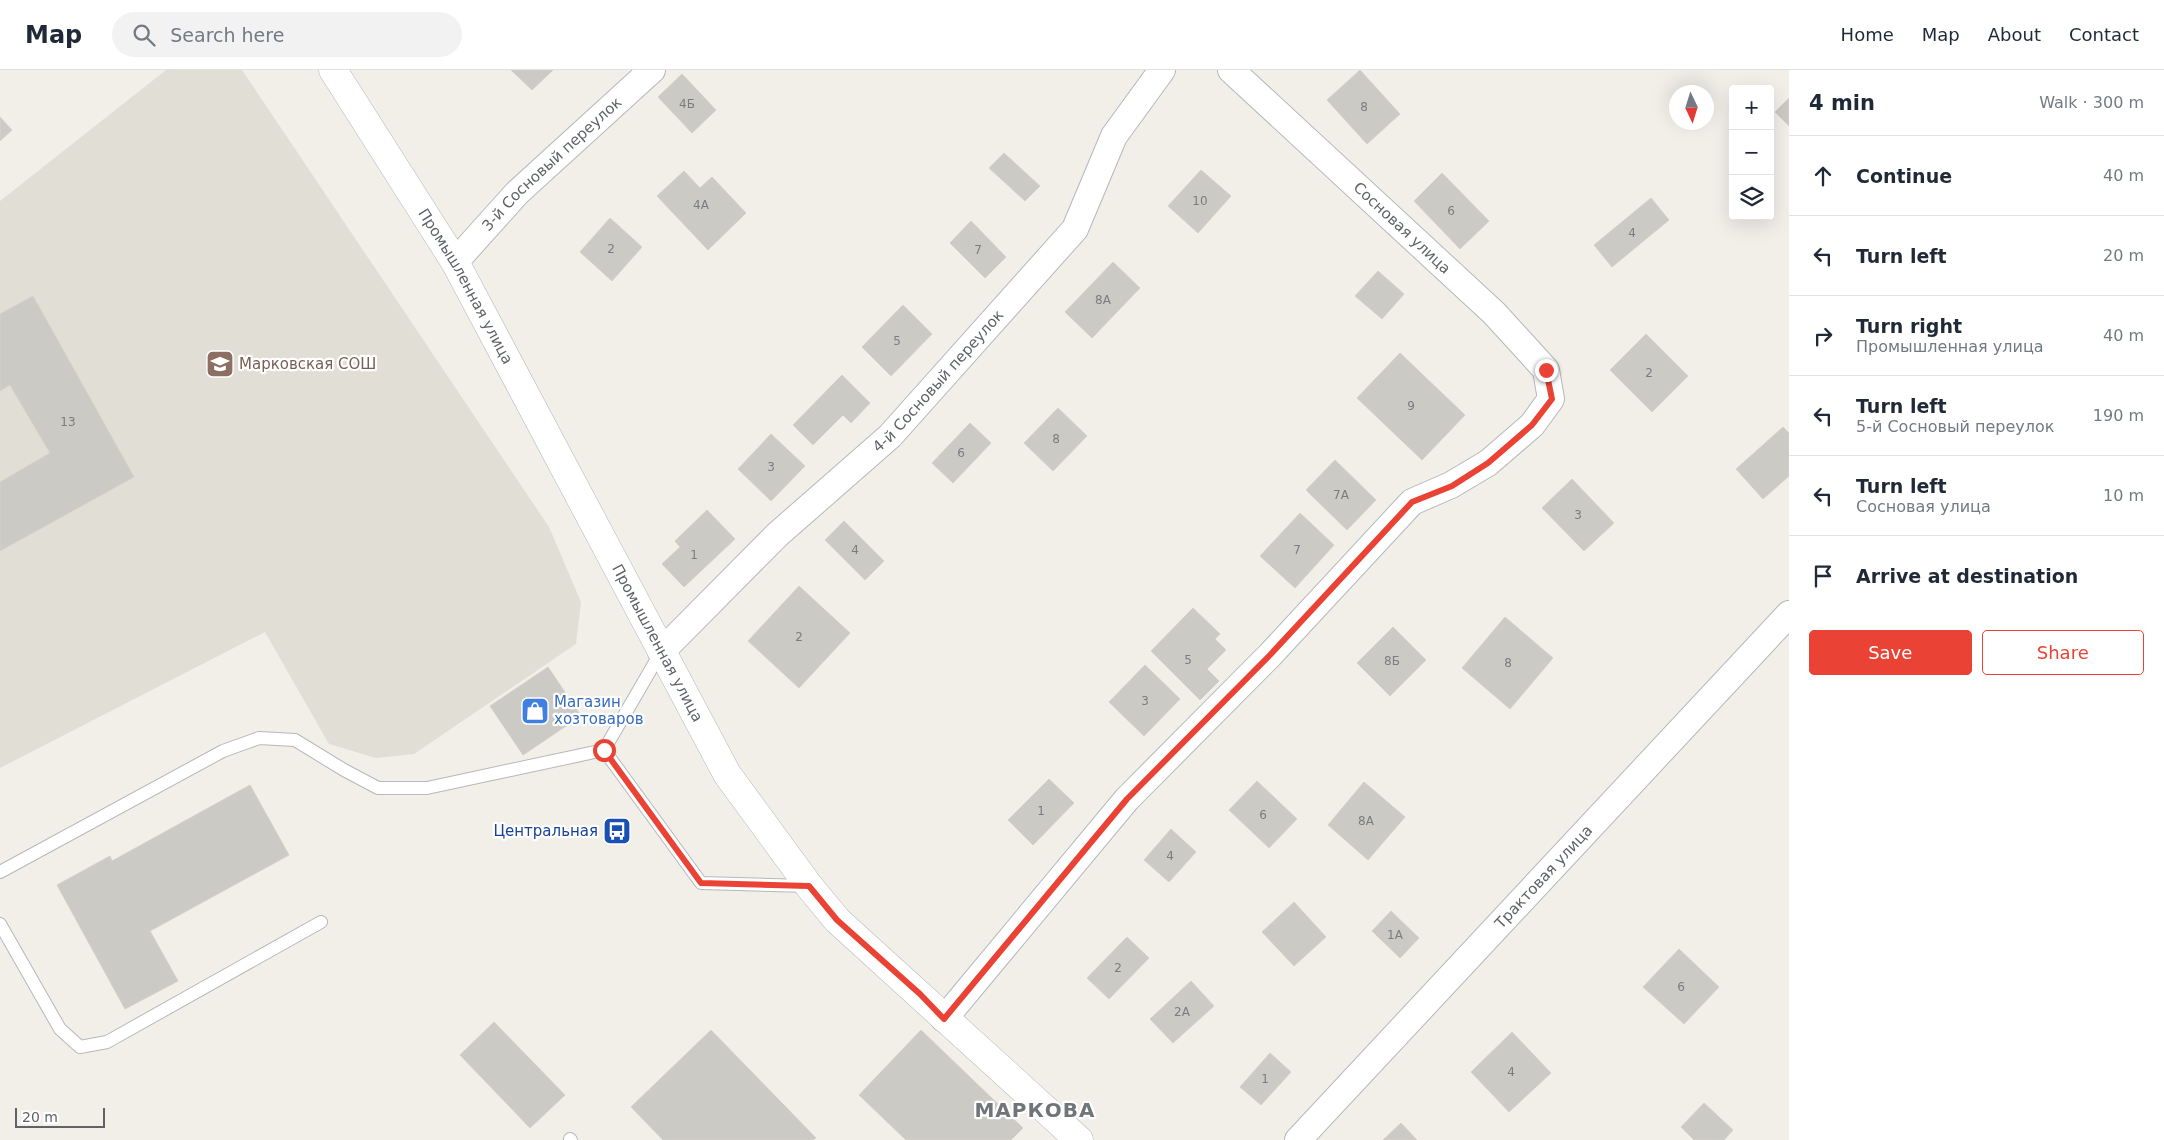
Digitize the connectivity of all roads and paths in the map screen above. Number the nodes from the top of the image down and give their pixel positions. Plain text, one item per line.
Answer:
1 (333, 70) edge
2 (652, 70) edge
3 (1162, 70) edge
4 (1231, 70) edge
5 (456, 262) junction
6 (1789, 614) edge
7 (661, 652) junction
8 (604, 750) junction
9 (0, 872) edge
10 (809, 886) junction
11 (321, 922) dead end
12 (0, 924) edge
13 (944, 1019) junction
14 (1079, 1140) edge
15 (1298, 1140) edge

1 - 5 street, Промышленная улица
2 - 5 street, 3-й Сосновый переулок
3 - 7 street, 4-й Сосновый переулок
4 - 13 street, Сосновая улица
5 - 7 street, Промышленная улица
6 - 15 street, Трактовая улица
7 - 8 lane
7 - 10 street, Промышленная улица
8 - 9 lane
8 - 10 lane
10 - 13 street, Промышленная улица
11 - 12 lane
13 - 14 street, Промышленная улица

